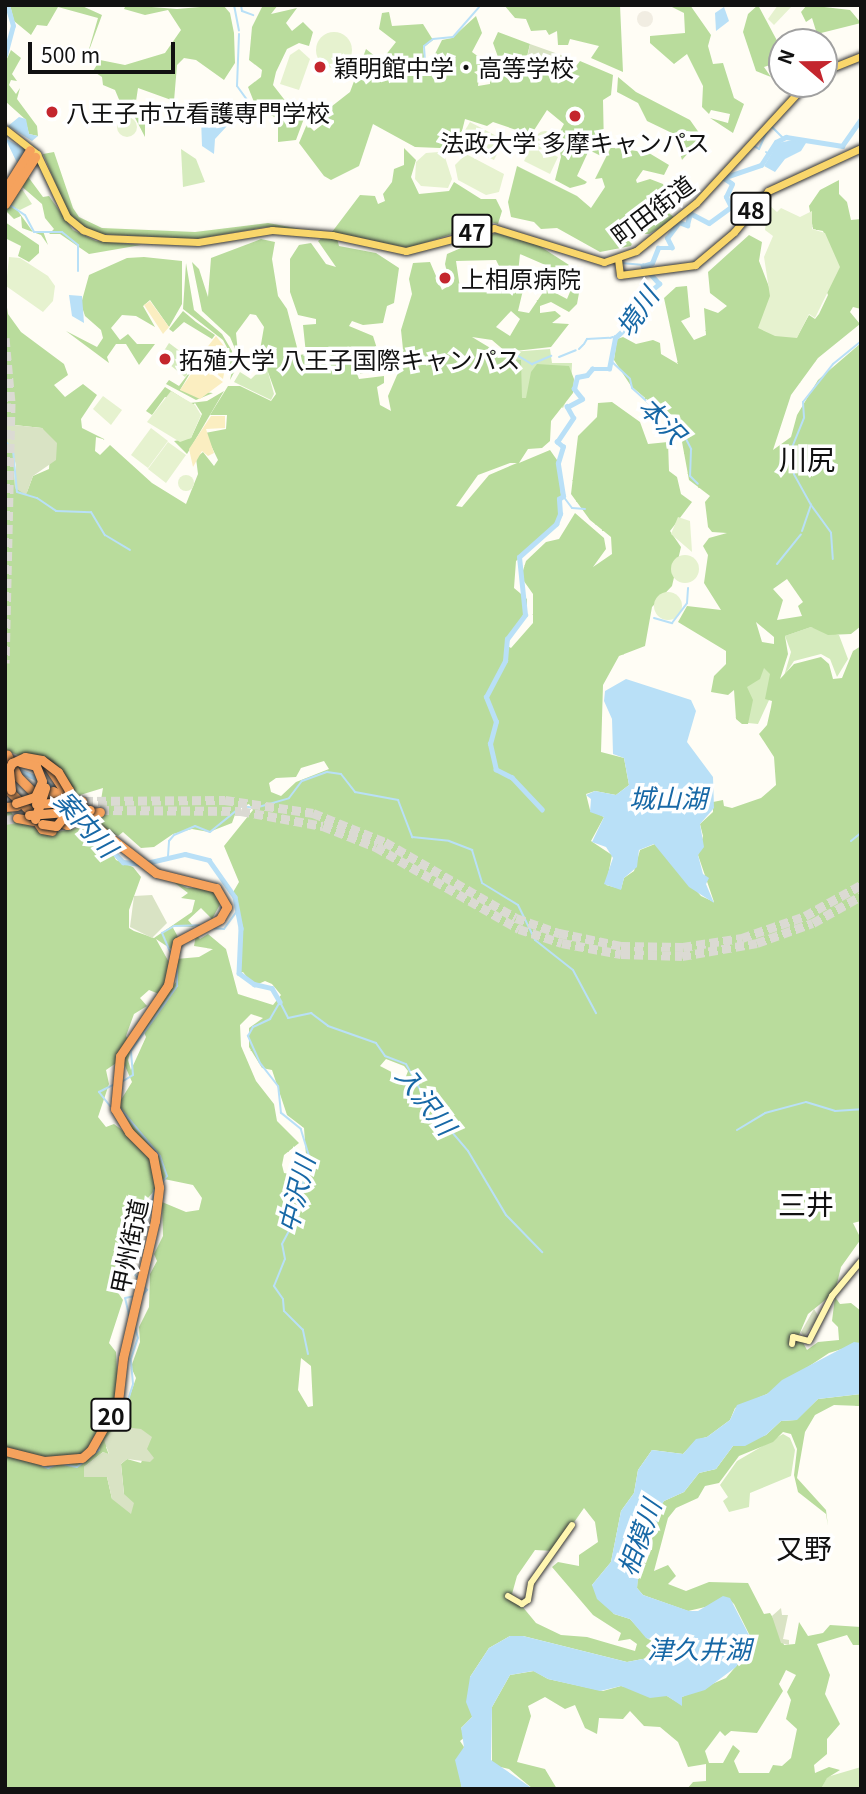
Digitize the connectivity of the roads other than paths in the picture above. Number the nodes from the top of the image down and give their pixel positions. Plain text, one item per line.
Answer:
1 (861, 56) edge
2 (838, 65) edge
3 (793, 98) edge
4 (5, 129) edge
5 (861, 148) edge
6 (32, 155) junction
7 (5, 190) edge
8 (5, 204) edge
9 (210, 242) junction
10 (618, 259) junction
11 (31, 760) junction
12 (8, 776) edge
13 (32, 793) junction
14 (58, 796) junction
15 (5, 806) edge
16 (17, 811) junction
17 (39, 818) junction
18 (87, 821) junction
19 (861, 1261) edge
20 (792, 1344) dead end
21 (5, 1451) edge
22 (572, 1525) dead end
23 (508, 1596) dead end

1 - 2 main road
3 - 10 main road, 町田街道
4 - 6 main road, 町田街道 / 47
4 - 9 main road, 町田街道 / 47
5 - 10 main road, 48
6 - 7 highway
6 - 8 highway
6 - 9 main road, 町田街道 / 47
9 - 10 main road, 町田街道 / 47
11 - 12 highway, bridge
11 - 12 highway, bridge
11 - 16 highway, bridge
11 - 16 highway, bridge
11 - 17 highway, bridge
11 - 17 highway, bridge
12 - 13 highway, 20
12 - 17 highway
12 - 18 highway, 20
13 - 14 highway, 甲州街道 / 20
13 - 18 highway, 甲州街道 / 20
14 - 18 highway, 甲州街道 / 20
14 - 18 highway, 20
15 - 16 highway
16 - 17 highway
17 - 18 highway, bridge
17 - 18 highway
17 - 18 highway, bridge
18 - 21 highway, 甲州街道 / 20
19 - 20 main road
22 - 23 main road

